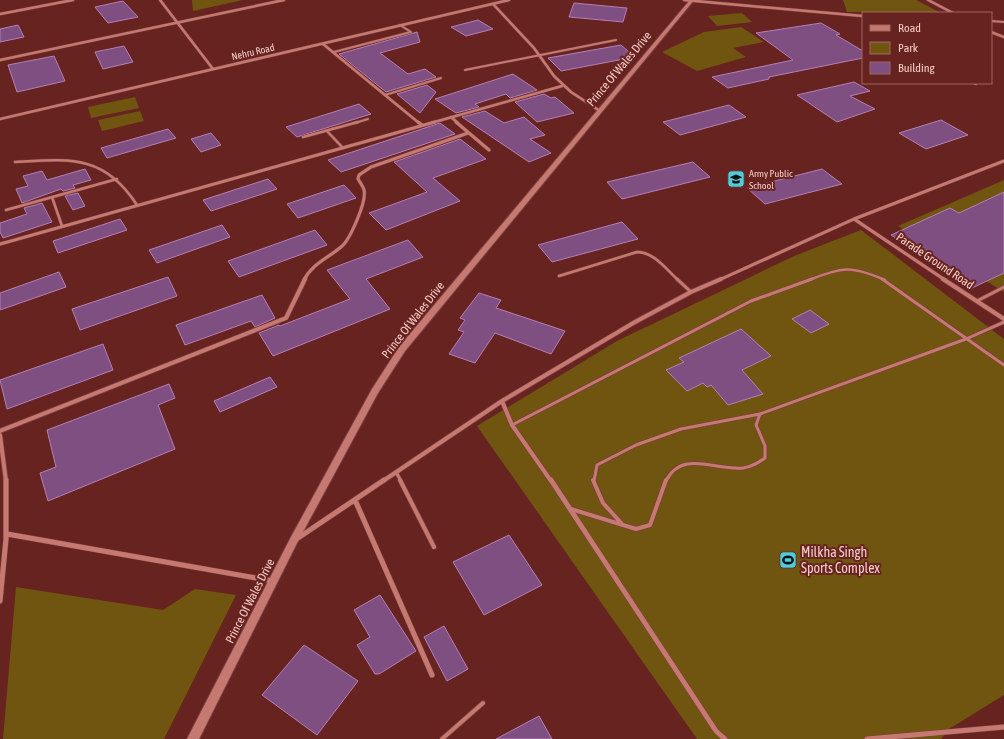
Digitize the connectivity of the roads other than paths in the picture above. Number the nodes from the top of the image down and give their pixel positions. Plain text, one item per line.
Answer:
1 (73, 0) edge
2 (160, 0) edge
3 (284, 0) edge
4 (509, 0) edge
5 (689, 0) edge
6 (928, 0) edge
7 (493, 4) junction
8 (951, 12) edge
9 (0, 14) edge
10 (862, 16) edge
11 (992, 21) edge
12 (1004, 22) edge
13 (177, 23) junction
14 (400, 26) junction
15 (992, 32) edge
16 (1004, 37) edge
17 (616, 40) dead end
18 (323, 44) junction
19 (334, 52) junction
20 (538, 56) junction
21 (0, 60) edge
22 (213, 70) junction
23 (465, 70) dead end
24 (441, 78) dead end
25 (562, 86) junction
26 (385, 95) junction
27 (600, 111) junction
28 (451, 117) junction
29 (368, 119) dead end
30 (0, 120) edge
31 (422, 125) junction
32 (327, 130) junction
33 (468, 133) junction
34 (303, 137) dead end
35 (343, 148) junction
36 (489, 150) dead end
37 (1004, 161) edge
38 (15, 162) dead end
39 (117, 179) junction
40 (52, 197) junction
41 (137, 205) junction
42 (6, 210) dead end
43 (854, 219) junction
44 (62, 226) junction
45 (0, 244) edge
46 (559, 276) dead end
47 (1004, 287) edge
48 (691, 292) junction
49 (977, 302) junction
50 (1004, 321) edge
51 (966, 339) junction
52 (1004, 364) edge
53 (502, 401) junction
54 (760, 414) junction
55 (512, 425) junction
56 (0, 431) edge
57 (0, 436) edge
58 (396, 472) junction
59 (354, 500) junction
60 (571, 509) junction
61 (7, 514) junction
62 (0, 517) edge
63 (623, 526) junction
64 (7, 534) junction
65 (294, 540) junction
66 (434, 547) dead end
67 (273, 582) junction
68 (0, 601) edge
69 (432, 674) dead end
70 (483, 703) dead end
71 (1004, 727) edge
72 (193, 739) edge
73 (442, 739) edge
74 (725, 739) edge
75 (867, 739) edge

1 - 9 street
2 - 13 street
3 - 13 street
4 - 7 street, Nehru Road
5 - 10 street
5 - 27 main road, Prince Of Wales Drive
6 - 8 street
7 - 14 street, Nehru Road
7 - 20 street
11 - 12 lane
13 - 21 street
13 - 22 street
14 - 18 street, Nehru Road
14 - 19 lane
15 - 16 street
17 - 20 lane
18 - 19 street
18 - 22 street, Nehru Road
19 - 26 street
20 - 23 lane
20 - 25 street
22 - 30 street, Nehru Road
24 - 26 lane
25 - 27 street
25 - 28 street
26 - 31 street
27 - 65 main road, Prince Of Wales Drive
28 - 31 street
28 - 33 street
29 - 32 lane
31 - 35 street
32 - 34 lane
32 - 35 lane
33 - 36 street
33 - 56 street
35 - 41 street
37 - 43 street
38 - 39 lane
39 - 40 lane
39 - 41 lane
40 - 42 lane
40 - 44 lane
41 - 44 street
43 - 48 street
43 - 49 street, Parade Ground Road
44 - 45 street
46 - 48 lane
47 - 49 lane
48 - 53 street
49 - 50 street, Parade Ground Road
50 - 51 lane
51 - 52 lane
51 - 54 lane
51 - 55 lane
53 - 55 street
53 - 58 street
54 - 63 lane
54 - 63 lane
55 - 60 street
57 - 61 street
58 - 59 street
58 - 66 lane
59 - 65 street
59 - 69 street
60 - 63 lane
60 - 74 street
61 - 62 lane
61 - 64 street
64 - 67 street
64 - 68 street
65 - 67 main road, Prince Of Wales Drive
67 - 72 main road, Prince Of Wales Drive
70 - 73 lane
71 - 75 street

